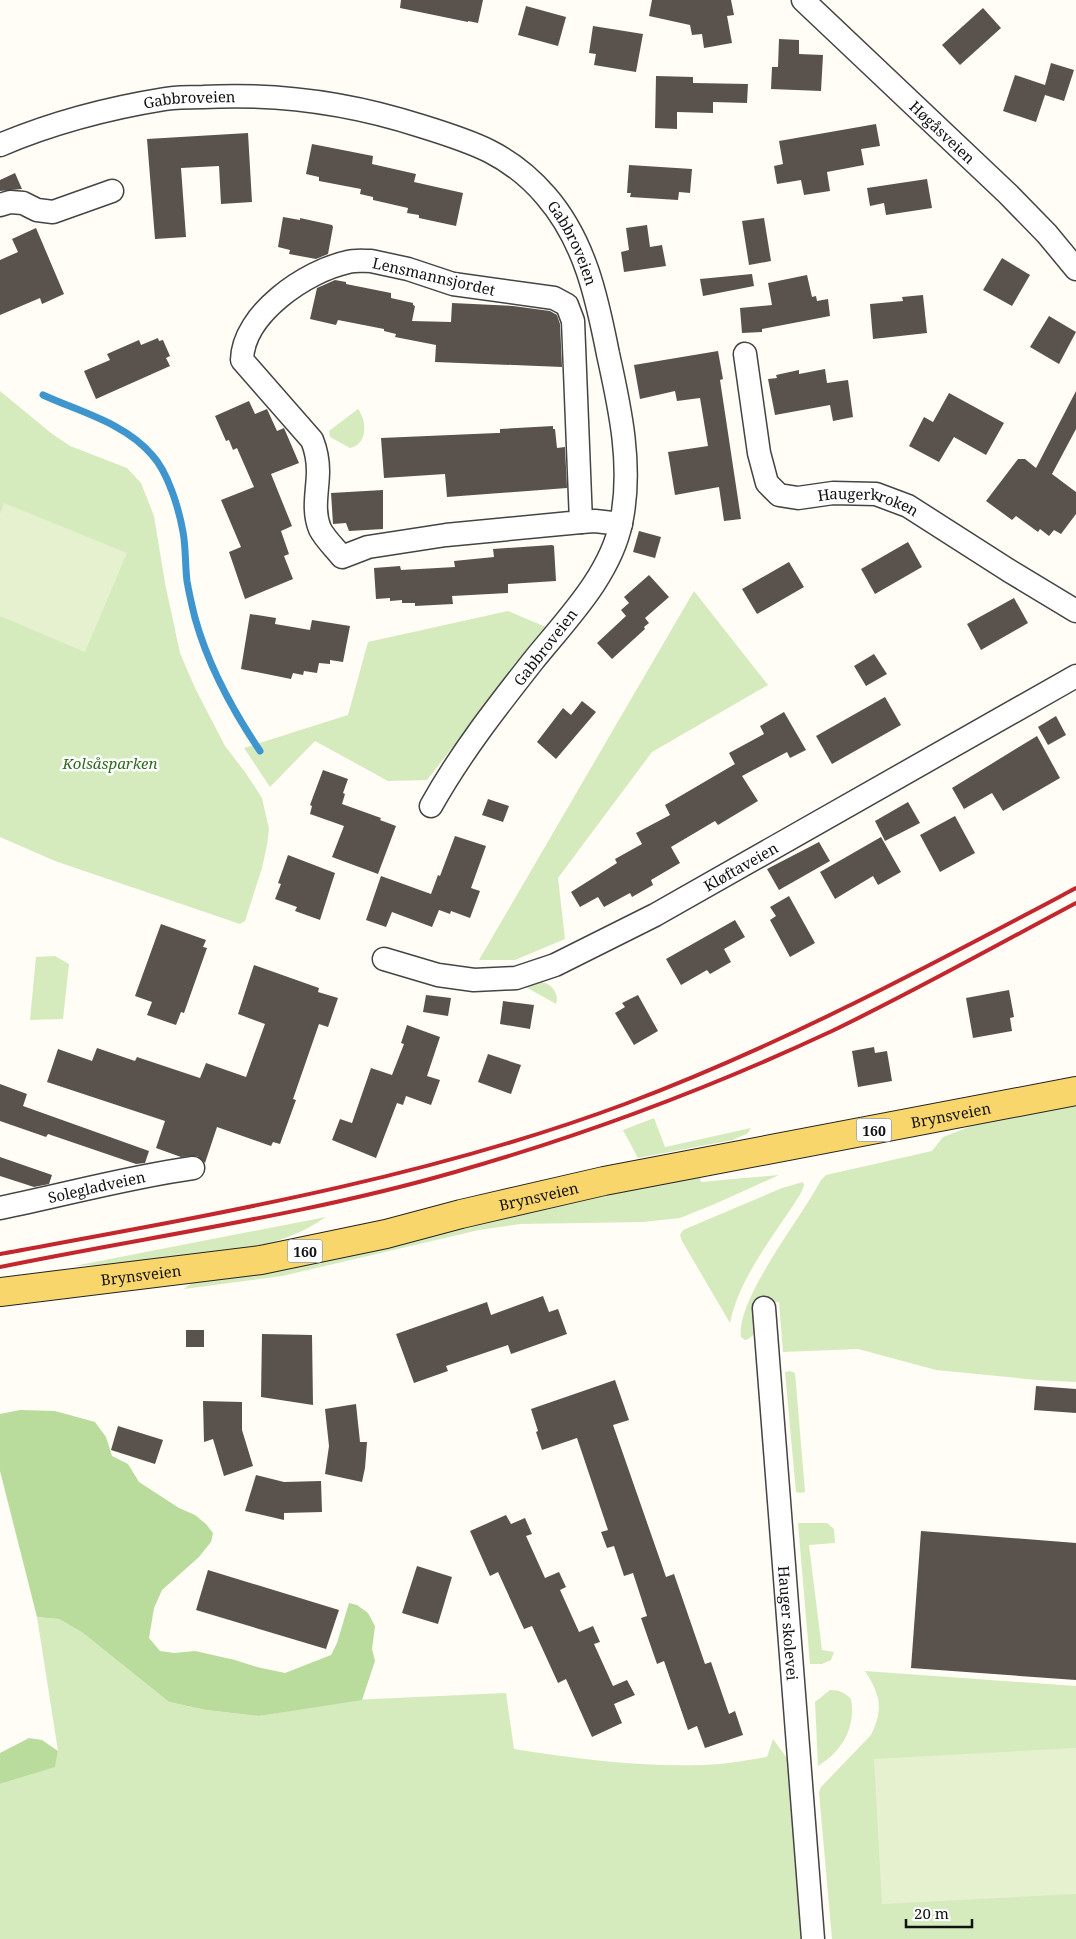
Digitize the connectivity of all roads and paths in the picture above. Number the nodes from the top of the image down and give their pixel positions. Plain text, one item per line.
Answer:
1 (803, 0) edge
2 (0, 145) edge
3 (112, 191) dead end
4 (0, 205) edge
5 (1076, 269) edge
6 (745, 354) dead end
7 (581, 522) junction
8 (621, 524) junction
9 (1076, 611) edge
10 (1076, 676) edge
11 (430, 806) dead end
12 (384, 959) dead end
13 (1076, 1091) edge
14 (193, 1168) dead end
15 (0, 1208) edge
16 (0, 1292) edge
17 (764, 1308) dead end
18 (813, 1939) edge

1 - 5 street, Høgåsveien
2 - 8 street, Gabbroveien
3 - 4 street
6 - 9 street, Haugerkroken
7 - 7 street, Lensmannsjordet
7 - 8 street, Lensmannsjordet
8 - 11 street, Gabbroveien
10 - 12 street, Kløftaveien
13 - 16 main road, Brynsveien / 160
14 - 15 street, Solegladveien
17 - 18 street, Hauger skolevei

